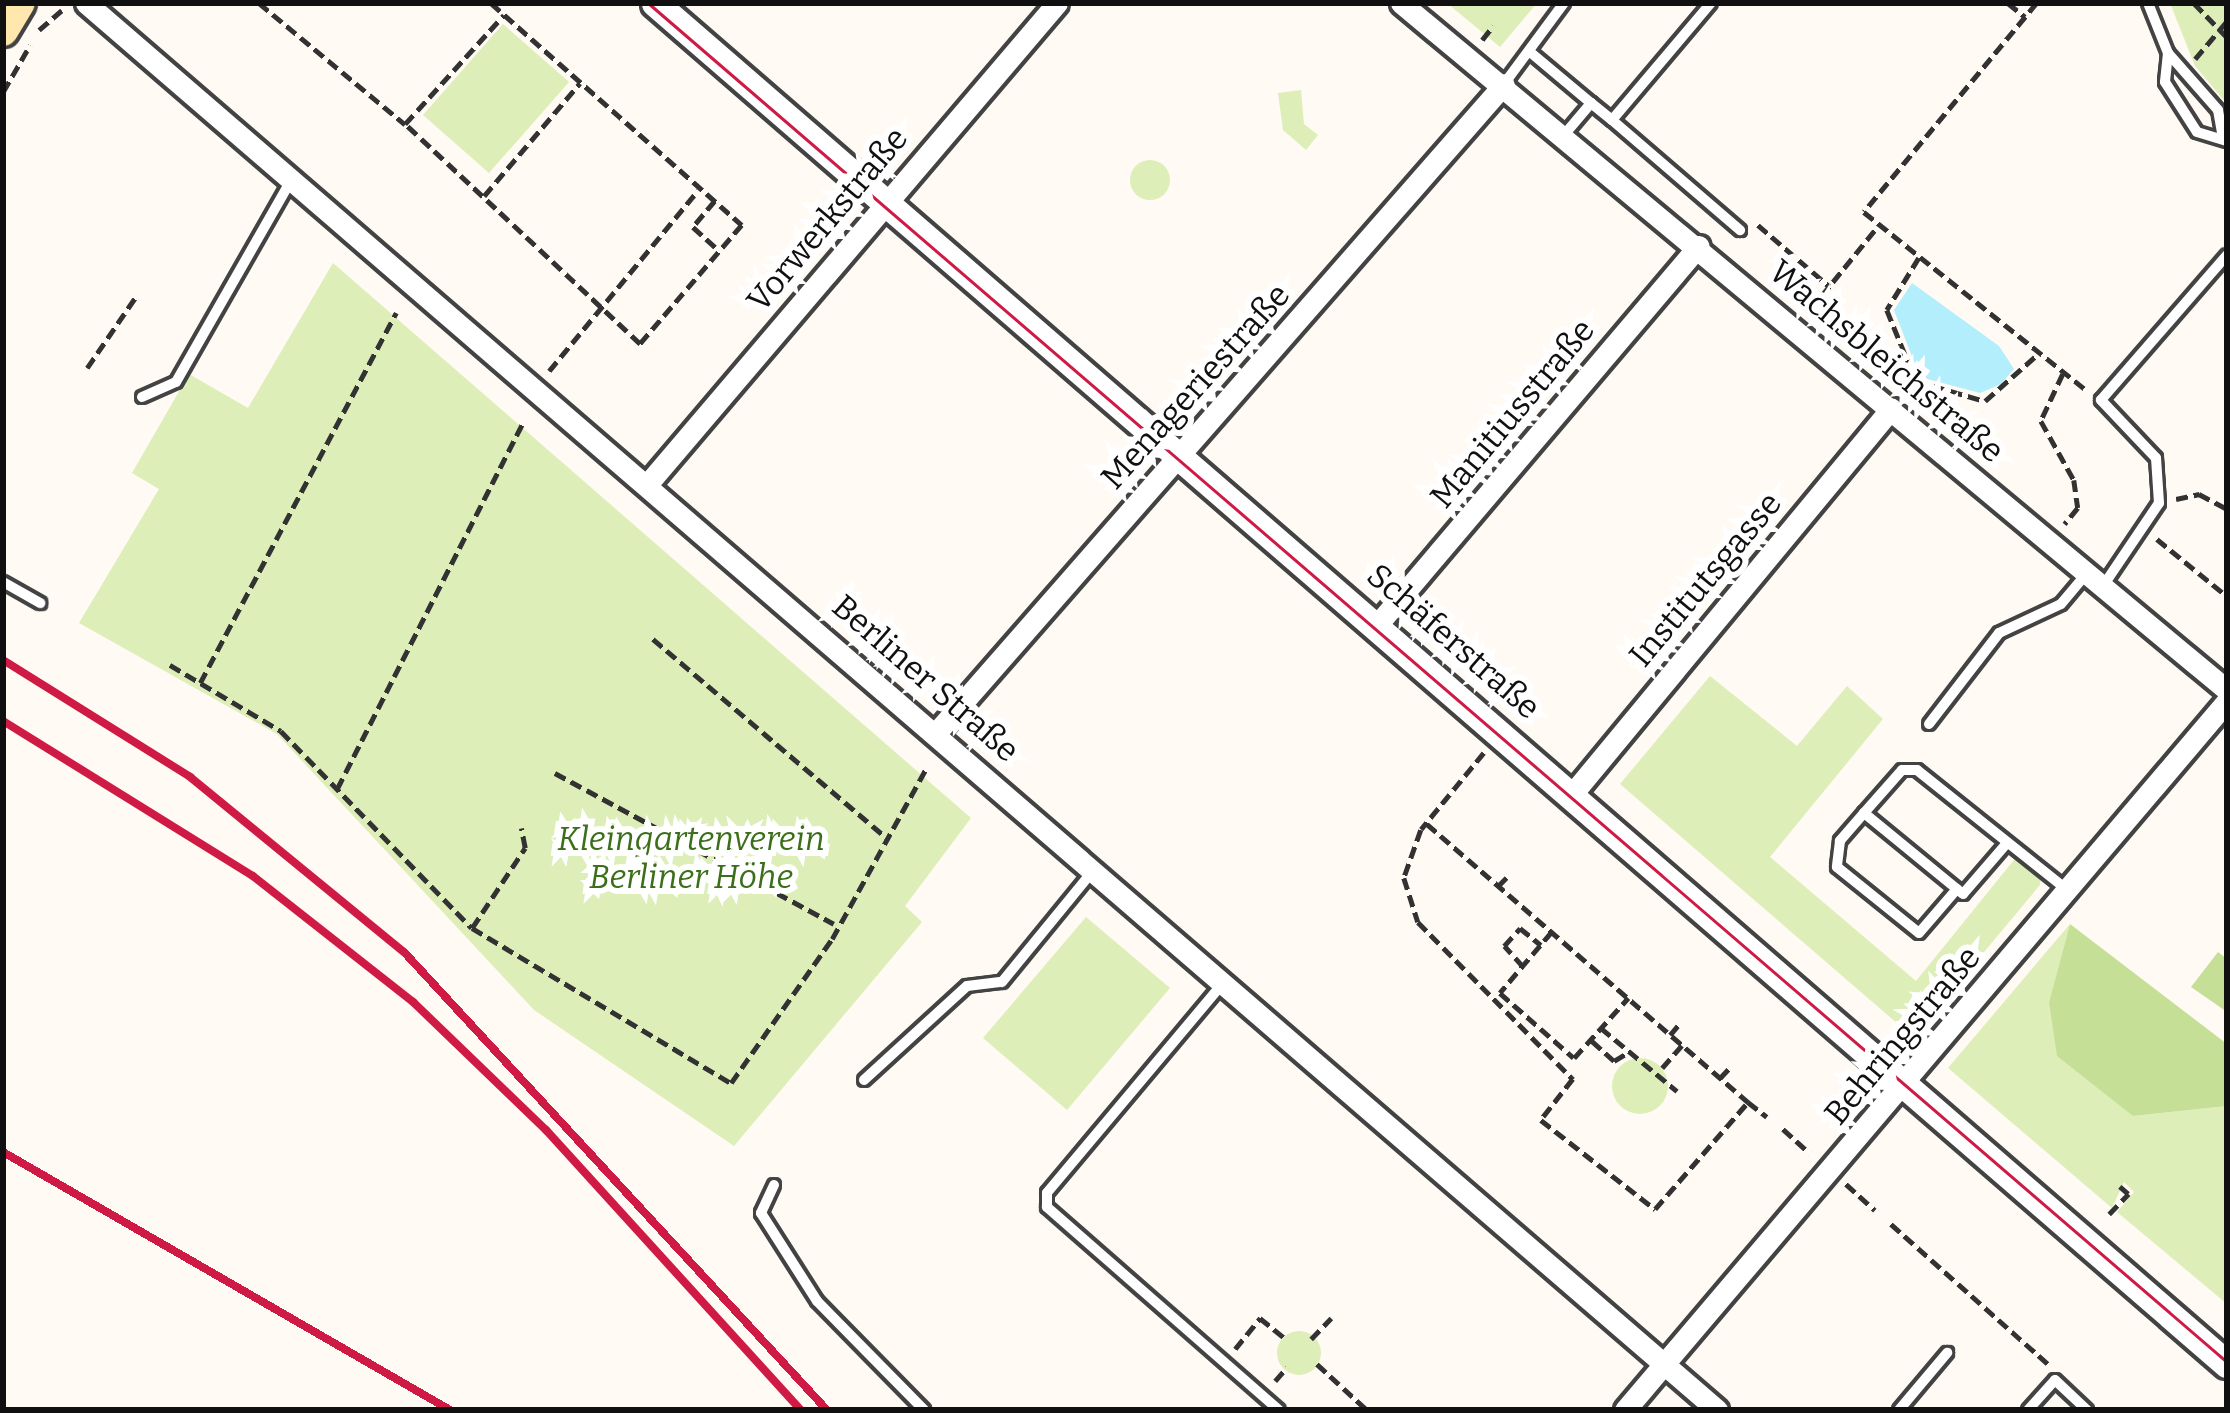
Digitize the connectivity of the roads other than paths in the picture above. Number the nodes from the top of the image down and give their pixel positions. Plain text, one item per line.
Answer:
1 (86, 3) edge
2 (656, 3) edge
3 (1057, 3) edge
4 (1401, 3) edge
5 (1564, 3) edge
6 (1711, 3) edge
7 (2148, 3) edge
8 (1530, 52) junction
9 (2168, 52) junction
10 (1504, 84) junction
11 (1591, 103) junction
12 (1612, 120) junction
13 (1564, 135) junction
14 (2225, 139) edge
15 (291, 180) junction
16 (886, 201) junction
17 (1740, 230) dead end
18 (1698, 246) junction
19 (2227, 255) edge
20 (142, 397) dead end
21 (1891, 409) junction
22 (1184, 457) junction
23 (651, 480) junction
24 (2095, 579) junction
25 (3, 581) edge
26 (40, 602) dead end
27 (1377, 625) junction
28 (2227, 690) edge
29 (2227, 701) edge
30 (1929, 724) dead end
31 (936, 733) junction
32 (1573, 793) junction
33 (1864, 813) junction
34 (2007, 843) junction
35 (1095, 868) junction
36 (1958, 890) junction
37 (2068, 891) junction
38 (1225, 980) junction
39 (863, 1080) dead end
40 (1909, 1082) junction
41 (774, 1185) dead end
42 (2215, 1343) edge
43 (1947, 1353) dead end
44 (1665, 1364) junction
45 (2227, 1364) edge
46 (925, 1410) edge
47 (1279, 1410) edge
48 (1625, 1410) edge
49 (1717, 1410) edge
50 (1899, 1410) edge
51 (2028, 1410) edge
52 (2087, 1410) edge

1 - 15 street, Berliner Straße
2 - 16 street, Schäferstraße
3 - 16 street, Vorwerkstraße
4 - 10 street, Wachsbleichstraße
5 - 8 lane
6 - 12 lane
7 - 9 lane
8 - 10 lane
8 - 11 lane
9 - 14 lane
9 - 14 lane
10 - 13 street, Wachsbleichstraße
10 - 22 street, Menageriestraße
11 - 12 lane
11 - 13 lane
12 - 17 lane
13 - 18 street, Wachsbleichstraße
15 - 20 lane
15 - 23 street, Berliner Straße
16 - 22 street, Schäferstraße
16 - 23 street, Vorwerkstraße
18 - 21 street, Wachsbleichstraße
18 - 27 street, Manitiusstraße
19 - 24 lane
21 - 24 street, Wachsbleichstraße
21 - 32 street, Institutsgasse
22 - 27 street, Schäferstraße
22 - 31 street, Menageriestraße
23 - 31 street, Berliner Straße
24 - 28 street, Wachsbleichstraße
24 - 30 lane
25 - 26 lane
27 - 32 street, Schäferstraße
29 - 37 street, Behringstraße
31 - 35 street, Berliner Straße
32 - 40 street, Schäferstraße
33 - 34 lane
33 - 36 lane
33 - 36 lane
34 - 36 lane
34 - 37 lane
35 - 38 street, Berliner Straße
35 - 39 lane
37 - 40 street, Behringstraße
38 - 44 street, Berliner Straße
38 - 47 lane
40 - 42 street, Schäferstraße
40 - 44 street, Behringstraße
41 - 46 lane
42 - 45 street, Schäferstraße
43 - 50 lane
44 - 48 street, Behringstraße
44 - 49 street, Berliner Straße
51 - 52 lane

